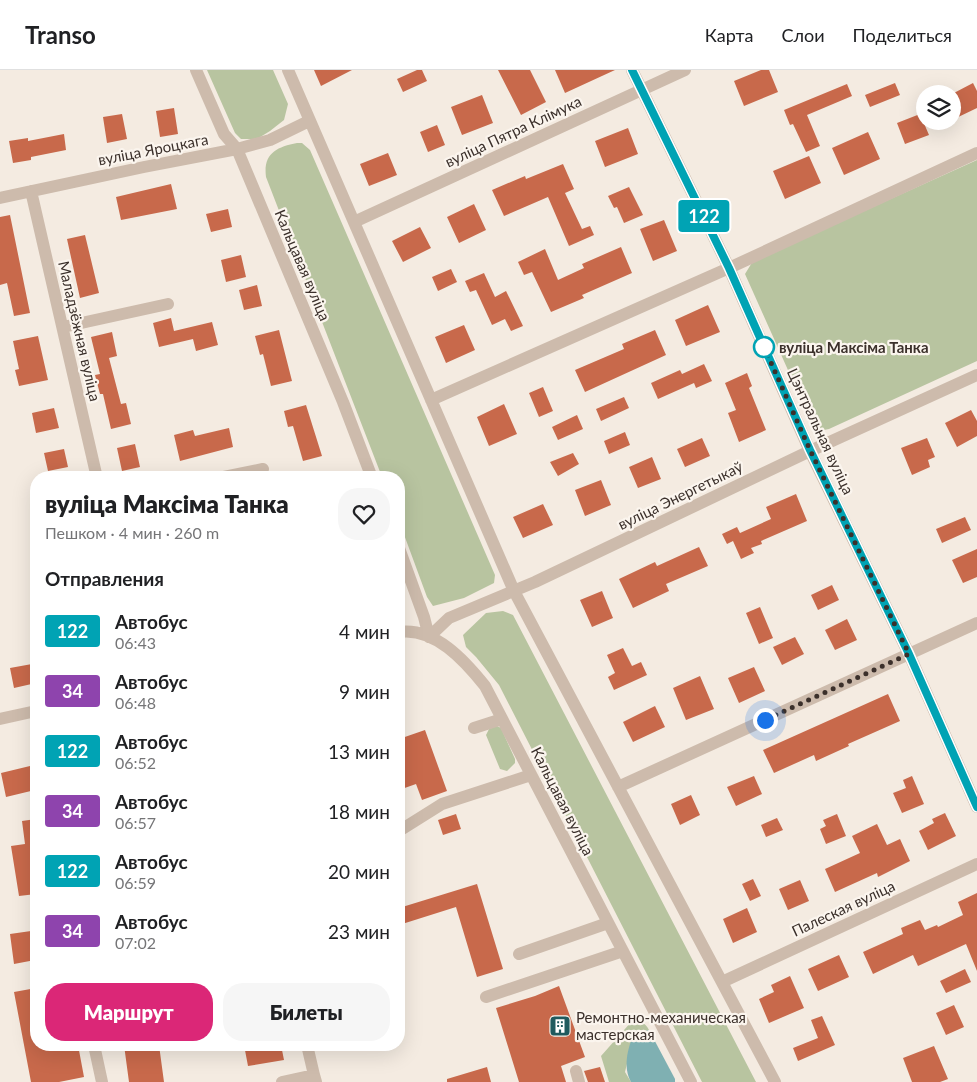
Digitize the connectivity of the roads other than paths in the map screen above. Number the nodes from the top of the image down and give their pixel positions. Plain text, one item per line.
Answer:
1 (196, 70) edge
2 (288, 70) edge
3 (632, 70) edge
4 (685, 70) edge
5 (642, 90) junction
6 (309, 121) junction
7 (237, 150) junction
8 (977, 153) edge
9 (32, 191) junction
10 (0, 198) edge
11 (354, 222) junction
12 (729, 268) junction
13 (168, 304) dead end
14 (63, 327) junction
15 (977, 374) edge
16 (432, 400) junction
17 (810, 450) junction
18 (263, 469) dead end
19 (95, 471) edge
20 (253, 471) edge
21 (369, 471) edge
22 (405, 565) edge
23 (514, 591) junction
24 (977, 623) edge
25 (405, 633) edge
26 (429, 638) junction
27 (909, 654) junction
28 (30, 712) edge
29 (0, 719) edge
30 (502, 719) junction
31 (474, 728) dead end
32 (532, 775) junction
33 (618, 787) junction
34 (977, 807) edge
35 (405, 828) edge
36 (977, 864) edge
37 (608, 923) junction
38 (623, 951) junction
39 (519, 954) dead end
40 (722, 982) junction
41 (486, 997) dead end
42 (95, 1051) edge
43 (308, 1051) edge
44 (315, 1078) edge
45 (102, 1082) edge
46 (282, 1082) edge
47 (691, 1082) edge
48 (775, 1082) edge

1 - 7 street, Кальцавая вуліца
2 - 6 street
3 - 5 street, Цэнтральная вуліца
4 - 5 street, вуліца Пятра Клімука
5 - 11 street, вуліца Пятра Клімука
5 - 12 street, Цэнтральная вуліца
6 - 7 street, вуліца Яроцкага
6 - 11 street
7 - 9 street, вуліца Яроцкага
7 - 21 street, Кальцавая вуліца
8 - 12 street
9 - 10 street, вуліца Яроцкага
9 - 14 street, Маладзёжная вуліца
11 - 16 street
12 - 16 street
12 - 17 street, Цэнтральная вуліца
13 - 14 street
14 - 19 street, Маладзёжная вуліца
15 - 17 street, вуліца Энергетыкаў
16 - 23 street
17 - 23 street, вуліца Энергетыкаў
17 - 27 street, Цэнтральная вуліца
18 - 20 street
22 - 26 street
23 - 26 street, вуліца Энергетыкаў
23 - 33 street
24 - 27 street
25 - 26 street
26 - 30 street, Кальцавая вуліца
27 - 33 street
27 - 34 street, Цэнтральная вуліца
28 - 29 street
30 - 31 street
30 - 32 street, Кальцавая вуліца
32 - 35 street
32 - 37 street, Кальцавая вуліца
33 - 40 street
36 - 40 street, Палеская вуліца
37 - 38 street, Кальцавая вуліца
37 - 39 street
38 - 41 street
38 - 47 street, Кальцавая вуліца
40 - 48 street
42 - 45 street
43 - 44 street
44 - 46 street

